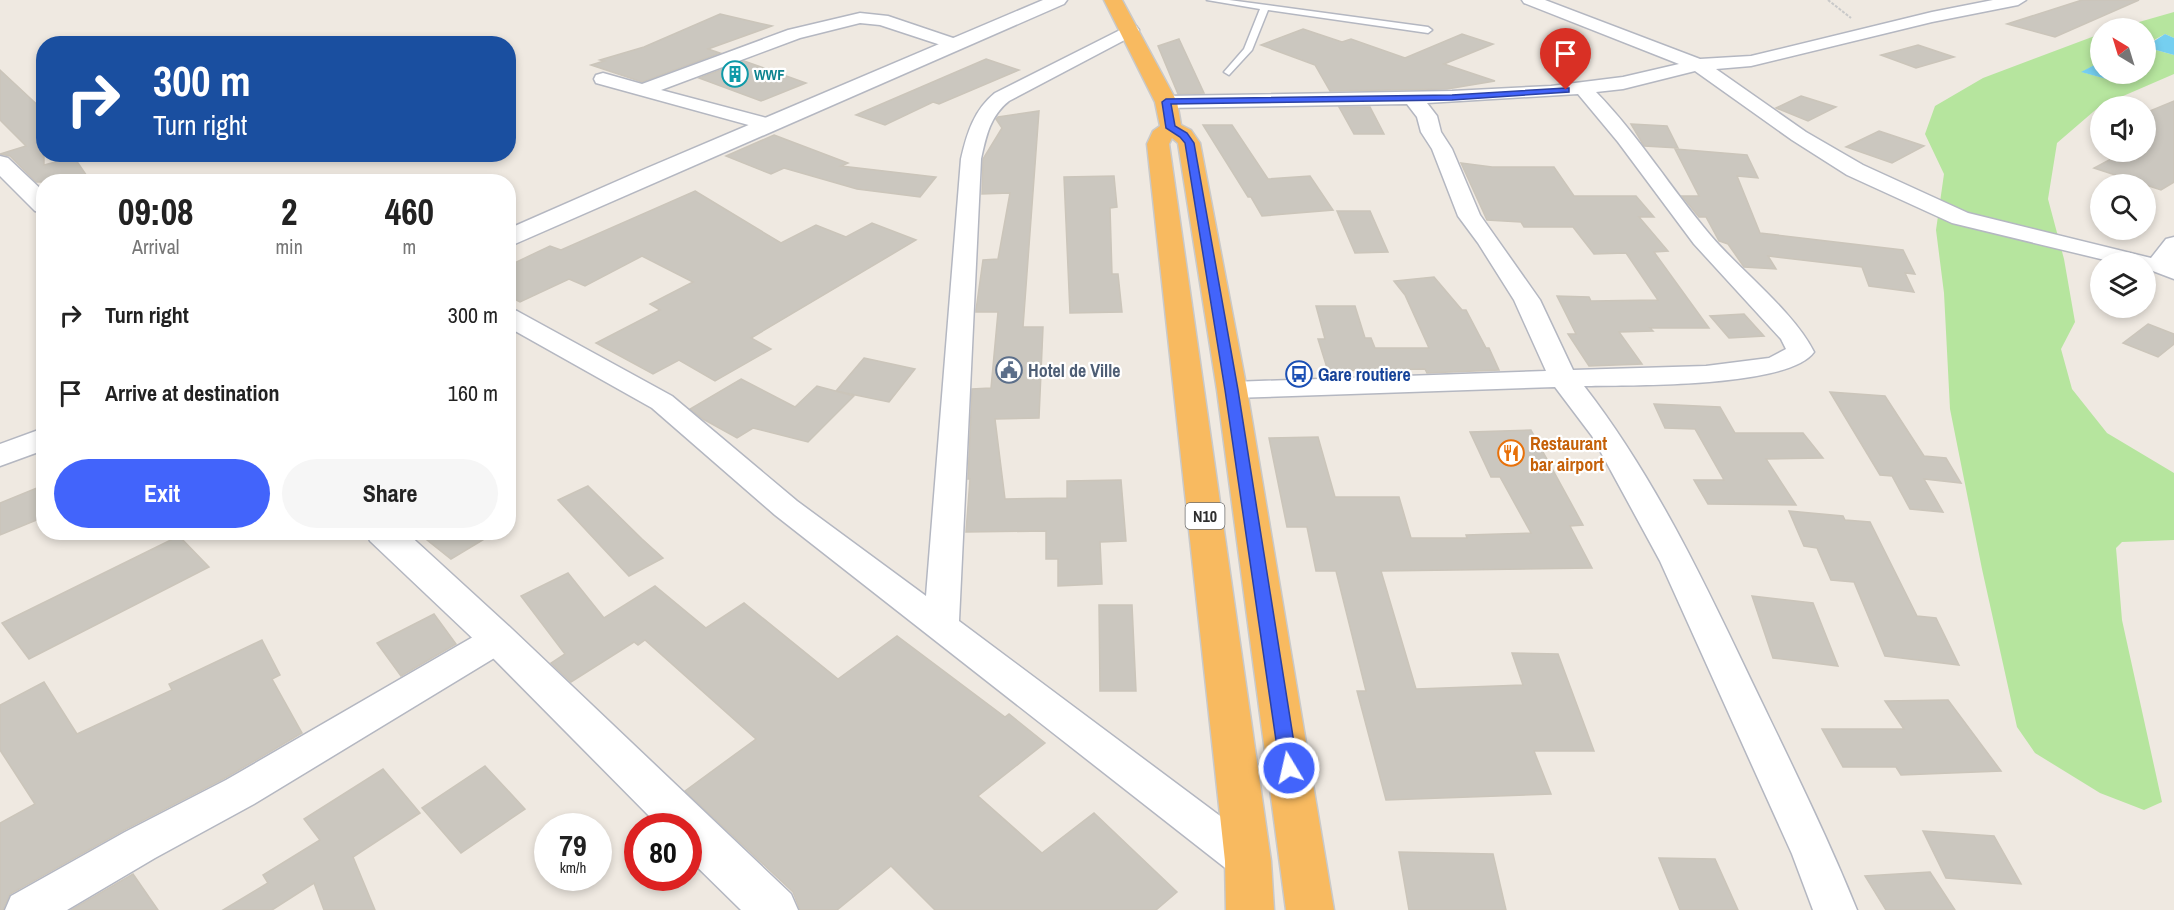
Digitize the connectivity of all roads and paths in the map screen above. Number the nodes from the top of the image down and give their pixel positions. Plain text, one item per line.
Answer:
1 (1058, 0) edge
2 (1113, 0) edge
3 (1211, 0) edge
4 (1530, 0) edge
5 (2018, 0) edge
6 (1264, 9) junction
7 (1130, 30) junction
8 (1428, 30) dead end
9 (953, 44) junction
10 (1698, 65) junction
11 (1229, 72) dead end
12 (603, 79) dead end
13 (1582, 88) junction
14 (642, 91) junction
15 (1412, 98) junction
16 (1168, 115) junction
17 (767, 124) junction
18 (0, 163) edge
19 (36, 198) edge
20 (516, 235) edge
21 (2174, 244) edge
22 (2098, 252) edge
23 (2156, 265) edge
24 (516, 320) edge
25 (1564, 380) junction
26 (1232, 390) junction
27 (36, 441) edge
28 (0, 456) edge
29 (392, 540) edge
30 (941, 625) junction
31 (498, 639) junction
32 (674, 813) edge
33 (702, 841) edge
34 (1248, 861) junction
35 (27, 910) edge
36 (774, 910) edge
37 (1250, 910) edge
38 (1310, 910) edge
39 (1835, 910) edge

1 - 9 main road
2 - 7 highway, N10
3 - 6 lane
4 - 10 street
5 - 10 street
6 - 8 lane
6 - 11 lane
7 - 16 highway, N10
7 - 30 street
9 - 14 street
9 - 17 main road
10 - 13 street
10 - 22 street
12 - 14 street
13 - 15 street
13 - 25 street
14 - 17 street
15 - 16 street
15 - 25 street
16 - 26 highway, N10
16 - 34 highway, N10
17 - 20 main road
18 - 19 main road
21 - 23 street
24 - 30 street
25 - 26 street
25 - 39 street
26 - 38 highway, N10
27 - 28 main road
29 - 31 main road
30 - 34 street
31 - 32 main road
31 - 35 street
33 - 36 main road
34 - 37 highway, N10

